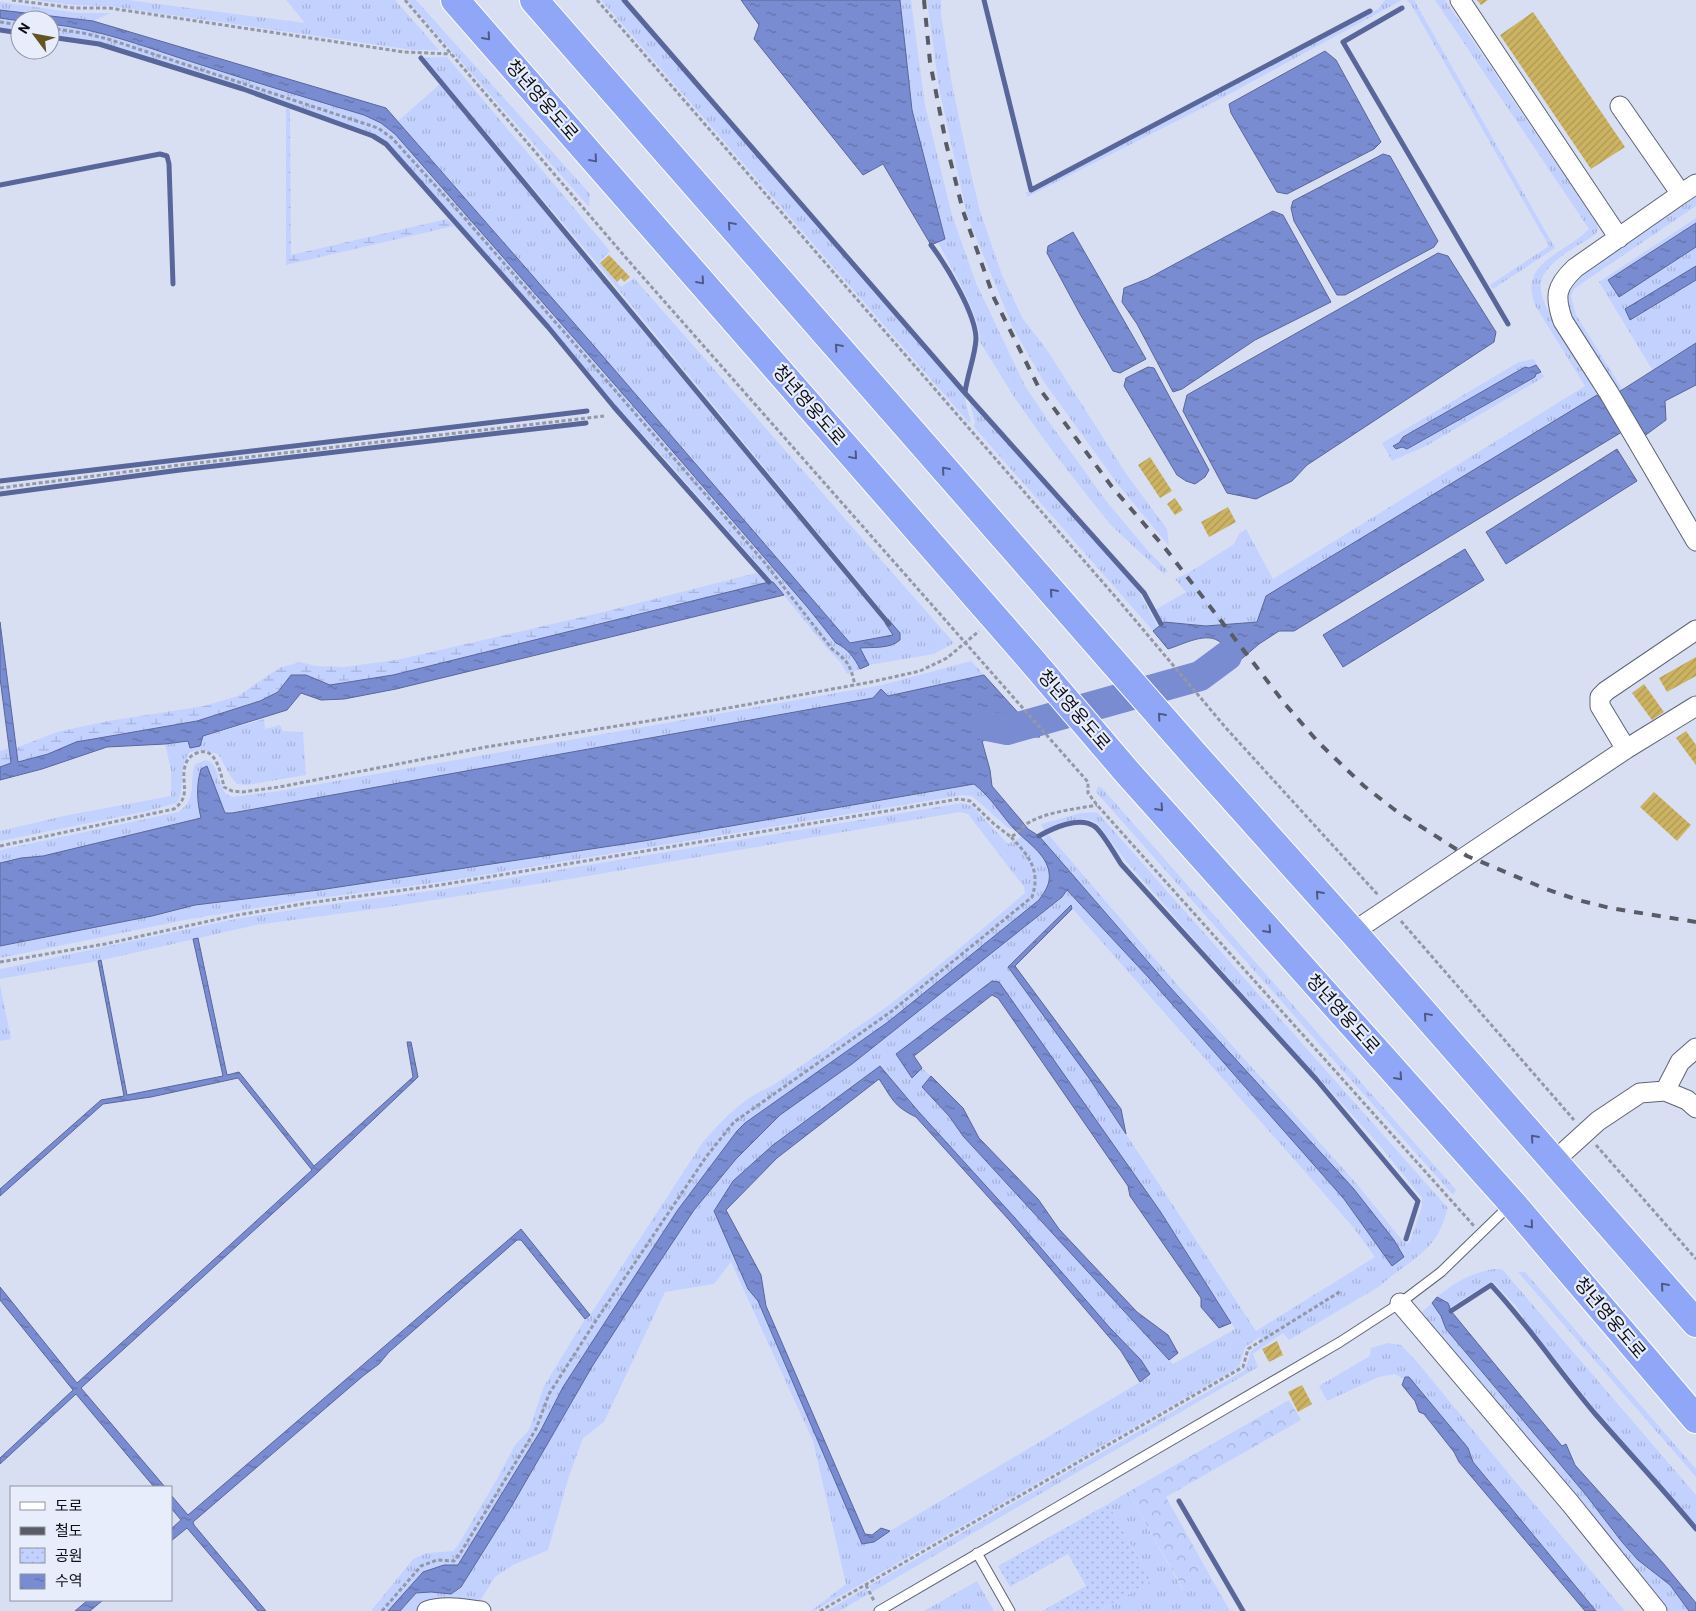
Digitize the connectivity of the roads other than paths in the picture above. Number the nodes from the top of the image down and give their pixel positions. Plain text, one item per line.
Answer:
1 (455, 0) edge
2 (534, 0) edge
3 (1460, 0) edge
4 (1620, 106) dead end
5 (1689, 189) edge
6 (1619, 238) junction
7 (1696, 541) edge
8 (1696, 630) edge
9 (1696, 706) edge
10 (1626, 749) junction
11 (1353, 932) junction
12 (1696, 1048) edge
13 (1665, 1091) junction
14 (1696, 1108) edge
15 (1554, 1161) junction
16 (1512, 1203) junction
17 (1400, 1303) junction
18 (1696, 1323) edge
19 (1696, 1419) edge
20 (976, 1553) junction
21 (427, 1611) edge
22 (481, 1611) edge
23 (879, 1611) edge
24 (1010, 1611) edge
25 (1657, 1611) edge

1 -> 16 highway, 청년영웅도로
11 -> 2 highway
3 - 6 street
4 - 5 street
5 - 6 street
6 - 7 street
8 - 10 street
9 - 10 street
10 - 11 street
15 -> 11 highway
12 - 13 street
13 - 14 street
13 - 15 street
18 -> 15 highway
16 - 17 lane
16 -> 19 highway, 청년영웅도로
17 - 20 lane
17 - 25 street
20 - 23 lane
20 - 24 lane
21 - 22 street

